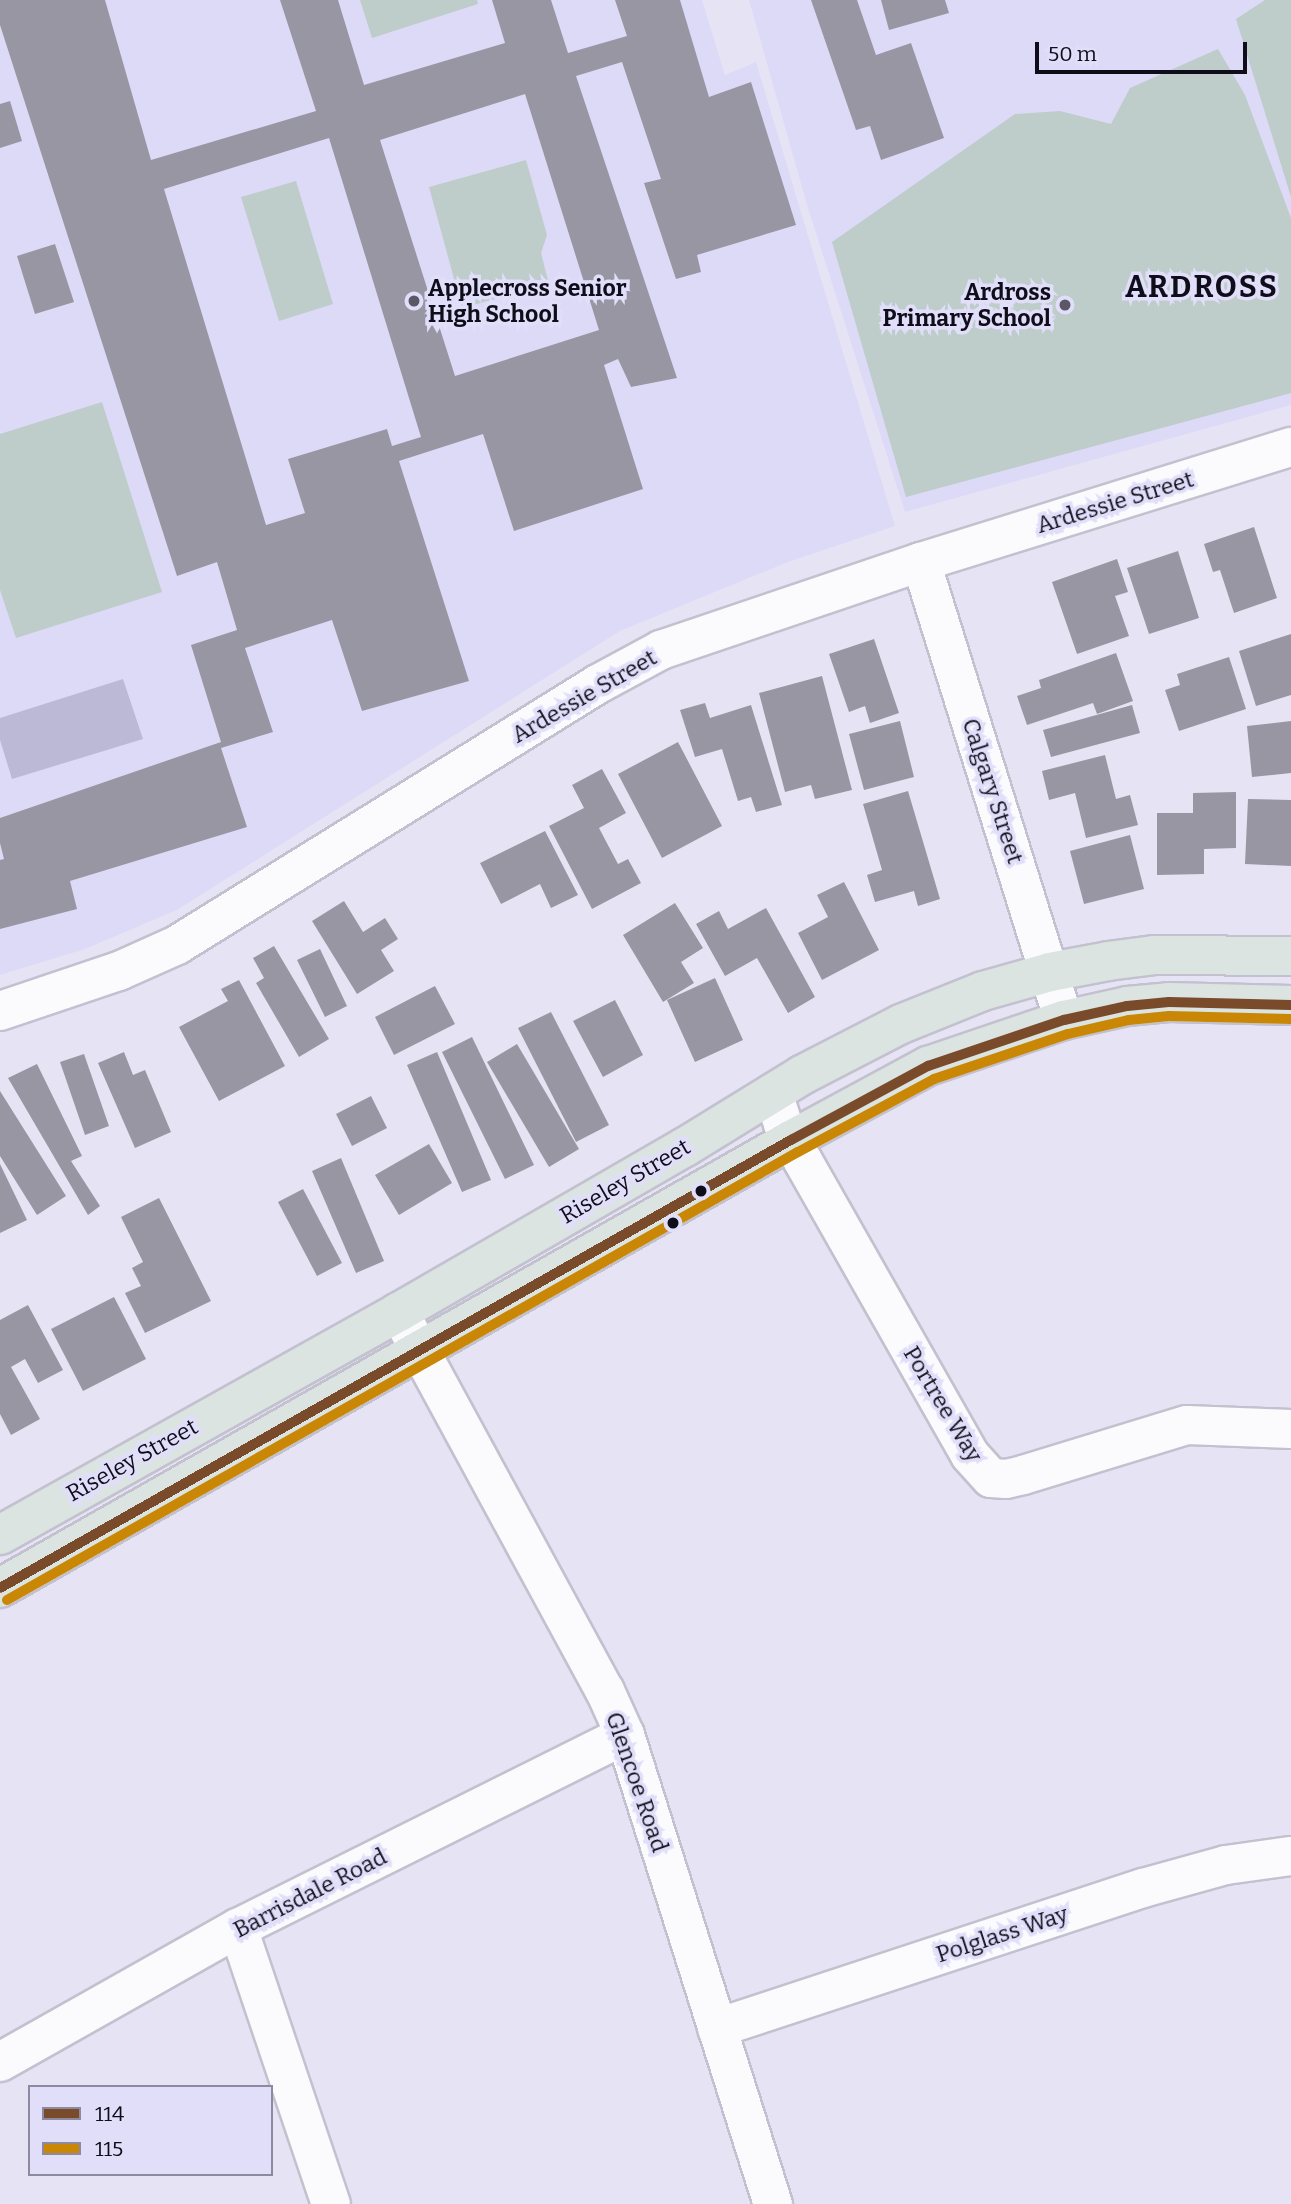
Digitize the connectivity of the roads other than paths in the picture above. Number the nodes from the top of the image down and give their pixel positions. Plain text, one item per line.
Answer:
1 (1291, 447) edge
2 (920, 562) junction
3 (1291, 956) edge
4 (1050, 972) junction
5 (1291, 1004) edge
6 (0, 1011) edge
7 (1064, 1020) junction
8 (773, 1093) junction
9 (792, 1140) junction
10 (399, 1312) junction
11 (418, 1353) junction
12 (1291, 1429) edge
13 (0, 1535) edge
14 (0, 1588) edge
15 (625, 1735) junction
16 (1291, 1856) edge
17 (238, 1928) junction
18 (717, 2028) junction
19 (0, 2062) edge
20 (331, 2204) edge
21 (773, 2204) edge

1 - 2 street, Ardessie Street
2 - 4 street, Calgary Street
2 - 6 street, Ardessie Street
3 - 4 highway, Riseley Street
4 - 7 street, Calgary Street
4 - 8 highway, Riseley Street
5 - 7 highway, Riseley Street
7 - 9 highway, Riseley Street
8 - 9 street, Portree Way
8 - 10 highway, Riseley Street
9 - 11 highway, Riseley Street
9 - 12 street, Portree Way
10 - 11 street, Glencoe Road
10 - 13 highway, Riseley Street
11 - 14 highway, Riseley Street
11 - 15 street, Glencoe Road
15 - 17 street, Barrisdale Road
15 - 18 street, Glencoe Road
16 - 18 street, Polglass Way
17 - 19 street, Barrisdale Road
17 - 20 street
18 - 21 street, Glencoe Road

